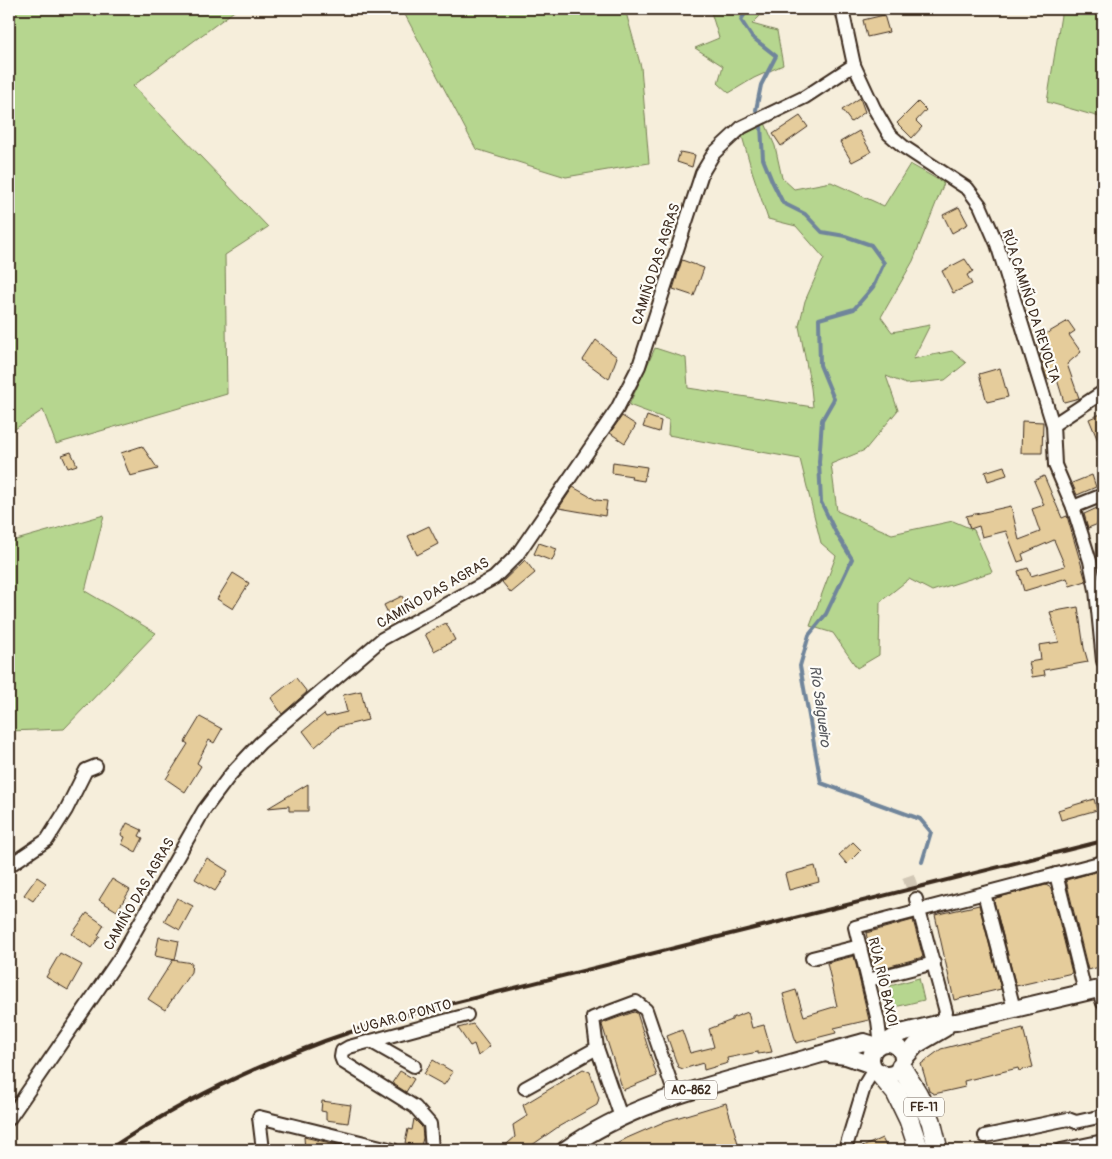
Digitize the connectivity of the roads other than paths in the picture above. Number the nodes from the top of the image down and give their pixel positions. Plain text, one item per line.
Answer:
1 (842, 9) edge
2 (854, 65) junction
3 (1103, 392) edge
4 (1053, 425) junction
5 (1103, 495) edge
6 (1073, 508) junction
7 (1101, 629) edge
8 (1103, 652) edge
9 (96, 766) dead end
10 (1103, 862) edge
11 (13, 863) dead end
12 (1056, 874) junction
13 (984, 893) junction
14 (922, 906) junction
15 (860, 946) junction
16 (812, 958) dead end
17 (934, 963) junction
18 (868, 980) junction
19 (1098, 993) edge
20 (1014, 1009) junction
21 (467, 1014) dead end
22 (948, 1022) junction
23 (370, 1041) junction
24 (881, 1044) junction
25 (597, 1048) junction
26 (827, 1054) junction
27 (902, 1063) junction
28 (414, 1066) dead end
29 (875, 1069) junction
30 (525, 1088) dead end
31 (675, 1095) junction
32 (1103, 1116) edge
33 (621, 1117) junction
34 (9, 1119) edge
35 (1076, 1122) junction
36 (985, 1136) dead end
37 (1103, 1141) edge
38 (1080, 1148) edge
39 (263, 1150) edge
40 (393, 1150) edge
41 (432, 1150) edge
42 (566, 1150) edge
43 (845, 1150) edge
44 (919, 1150) edge
45 (938, 1150) edge
46 (1062, 1150) edge

1 - 2 street, RÚA CAMIÑO DA REVOLTA
2 - 4 street, RÚA CAMIÑO DA REVOLTA
2 - 34 street, CAMIÑO DAS AGRAS
3 - 4 street
4 - 6 street, RÚA CAMIÑO DA REVOLTA
5 - 6 street
6 - 7 street, RÚA CAMIÑO DA REVOLTA
7 - 8 street, RÚA CAMIÑO DA REVOLTA
9 - 11 street
10 - 12 street
12 - 13 street
12 - 19 street
13 - 14 street
13 - 20 street
14 - 15 street, RÚA RÍO BAXOI
14 - 17 street
14 - 22 street
15 - 16 street
15 - 18 street, RÚA RÍO BAXOI
17 - 18 street
17 - 22 street
18 - 24 street, RÚA RÍO BAXOI
19 - 20 main road, AC-862
20 - 22 main road, AC-862
21 - 23 street, LUGAR O PONTO
22 - 24 main road, AC-862
22 - 27 main road, AC-862
23 - 28 street
23 - 41 street, LUGAR O PONTO
24 - 26 main road, AC-862
24 - 27 main road
24 - 29 main road
25 - 30 street
25 - 31 street
25 - 33 street
26 - 29 main road, AC-862
26 - 31 main road, AC-862
27 - 29 main road, AC-862
27 - 45 highway, FE-11
29 - 43 street
29 - 44 highway, FE-11
31 - 33 main road, AC-862
32 - 35 street
33 - 42 main road, AC-862
35 - 36 street
35 - 38 street
37 - 38 street
38 - 46 street
39 - 40 street

